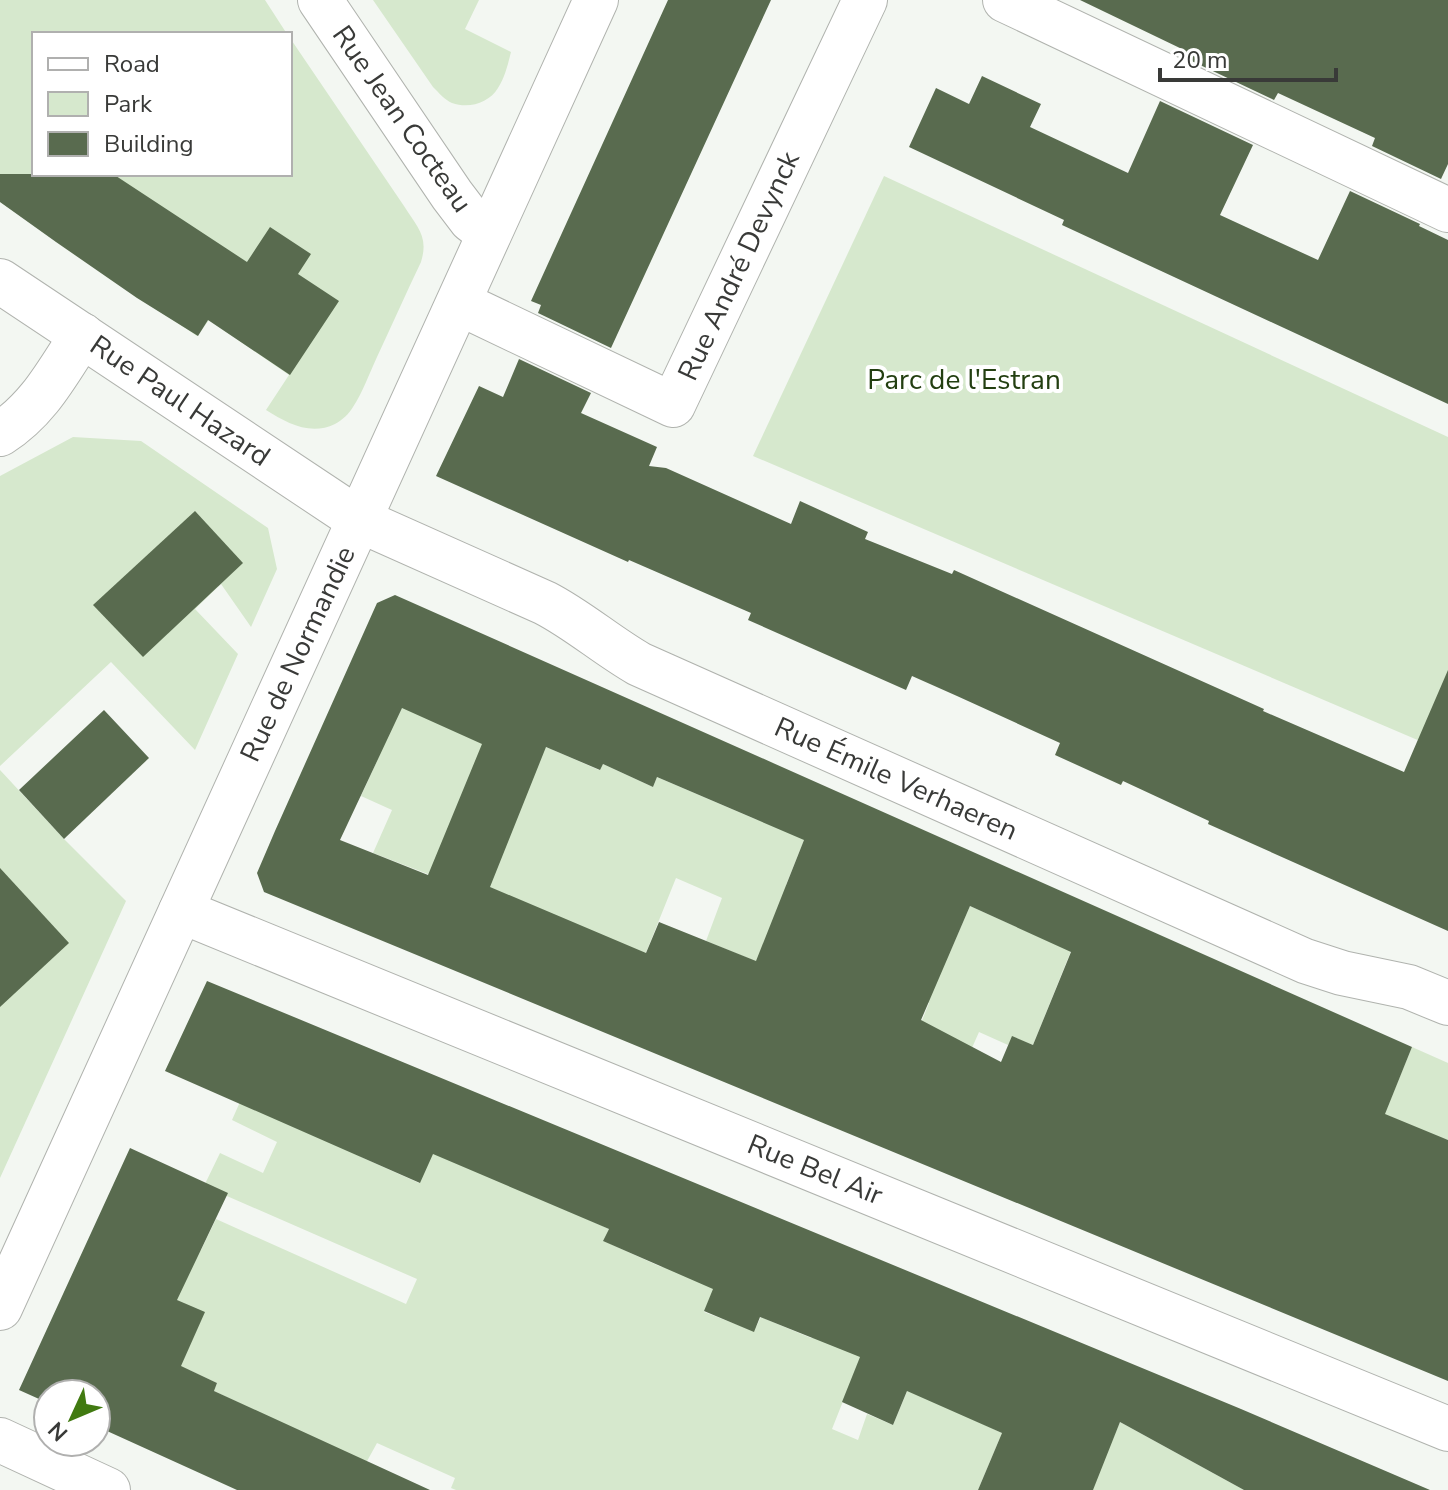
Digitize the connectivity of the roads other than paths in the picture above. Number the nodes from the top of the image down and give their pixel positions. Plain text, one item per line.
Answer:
1 (320, 0) edge
2 (596, 0) edge
3 (865, 0) edge
4 (1005, 0) edge
5 (1448, 210) edge
6 (489, 234) junction
7 (0, 281) edge
8 (459, 303) junction
9 (82, 335) junction
10 (0, 434) edge
11 (359, 520) junction
12 (181, 911) junction
13 (1448, 1003) edge
14 (0, 1308) edge
15 (1448, 1429) edge
16 (0, 1440) edge
17 (108, 1490) edge

1 - 6 street, Rue Jean Cocteau
2 - 6 street, Rue de Normandie
3 - 8 street, Rue André Devynck
4 - 5 street
6 - 8 street, Rue de Normandie
7 - 9 street, Rue Paul Hazard
8 - 11 street, Rue de Normandie
9 - 10 street
9 - 11 street, Rue Paul Hazard
11 - 12 street, Rue de Normandie
11 - 13 street, Rue Émile Verhaeren
12 - 14 street, Rue de Normandie
12 - 15 street, Rue Bel Air
16 - 17 street

